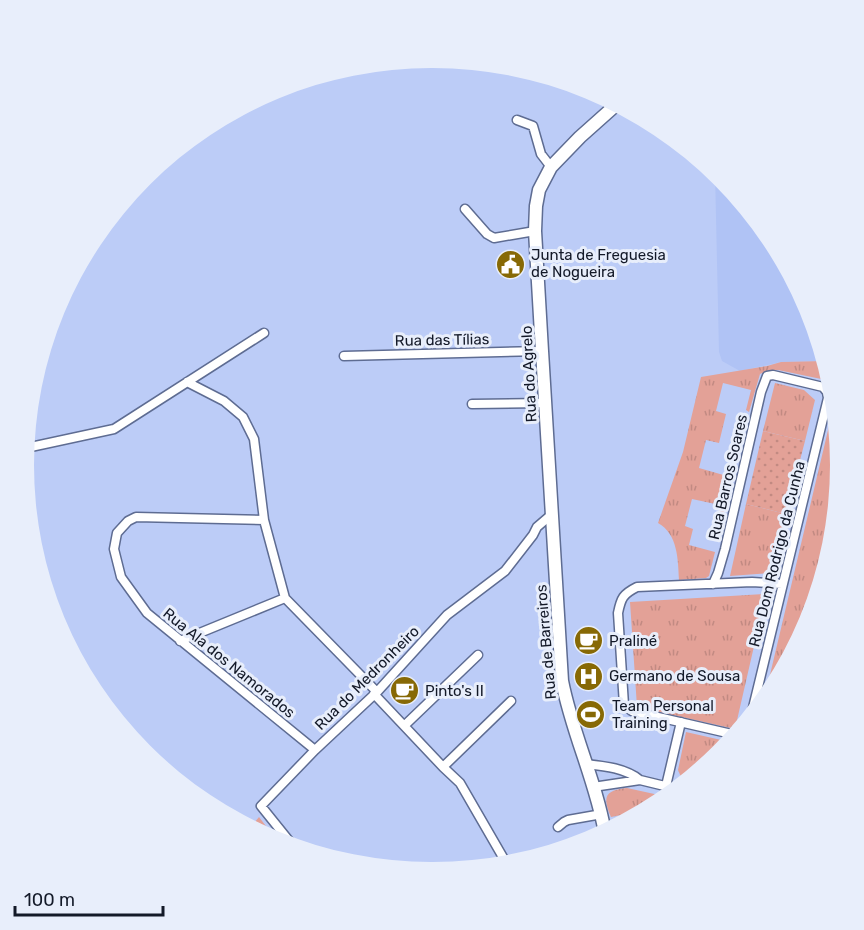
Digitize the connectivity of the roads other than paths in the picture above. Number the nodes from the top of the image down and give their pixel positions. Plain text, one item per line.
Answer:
1 (611, 110) edge
2 (516, 120) dead end
3 (551, 167) junction
4 (465, 209) dead end
5 (536, 231) junction
6 (264, 333) dead end
7 (542, 351) junction
8 (344, 356) dead end
9 (767, 376) joint
10 (187, 382) junction
11 (822, 386) edge
12 (545, 403) junction
13 (472, 404) dead end
14 (825, 409) edge
15 (35, 446) edge
16 (551, 515) junction
17 (264, 520) junction
18 (552, 532) junction
19 (532, 535) junction
20 (713, 584) junction
21 (783, 584) junction
22 (285, 598) junction
23 (180, 641) junction
24 (478, 655) dead end
25 (375, 693) junction
26 (756, 695) edge
27 (510, 702) dead end
28 (681, 722) junction
29 (405, 725) junction
30 (726, 732) edge
31 (315, 750) junction
32 (586, 764) junction
33 (443, 766) junction
34 (640, 780) junction
35 (666, 786) joint
36 (593, 787) junction
37 (602, 814) junction
38 (604, 824) edge
39 (558, 827) dead end
40 (283, 833) edge
41 (502, 856) edge

1 - 3 street, Rua do Agrelo
2 - 3 street
3 - 5 street, Rua do Agrelo
4 - 5 street
5 - 7 street, Rua do Agrelo
6 - 10 street
7 - 8 street, Rua das Tílias
7 - 12 street, Rua do Agrelo
9 - 11 street, Rua Dom Rodrigo da Cunha
9 - 20 street, Rua Barros Soares
10 - 15 street
10 - 17 street
12 - 13 street
12 - 16 street, Rua do Agrelo
14 - 21 street, Rua Dom Rodrigo da Cunha
16 - 18 street, Rua de Barreiros
16 - 19 street, Rua do Medronheiro
17 - 22 street
17 - 23 street, Rua Ala dos Namorados
18 - 19 street
18 - 32 street, Rua de Barreiros
19 - 25 street, Rua do Medronheiro
20 - 21 street
20 - 28 street
21 - 26 street, Rua Dom Rodrigo da Cunha
22 - 23 street
22 - 25 street
23 - 31 street, Rua Ala dos Namorados
24 - 29 street
25 - 29 street
25 - 31 street, Rua do Medronheiro
27 - 33 street
28 - 30 street
28 - 35 street
29 - 33 street
31 - 40 street, Rua do Medronheiro
32 - 34 street
32 - 36 street, Rua de Barreiros
33 - 41 street
34 - 35 street
34 - 36 street
36 - 37 street, Rua de Barreiros
37 - 38 street, Rua de Barreiros
37 - 39 street

